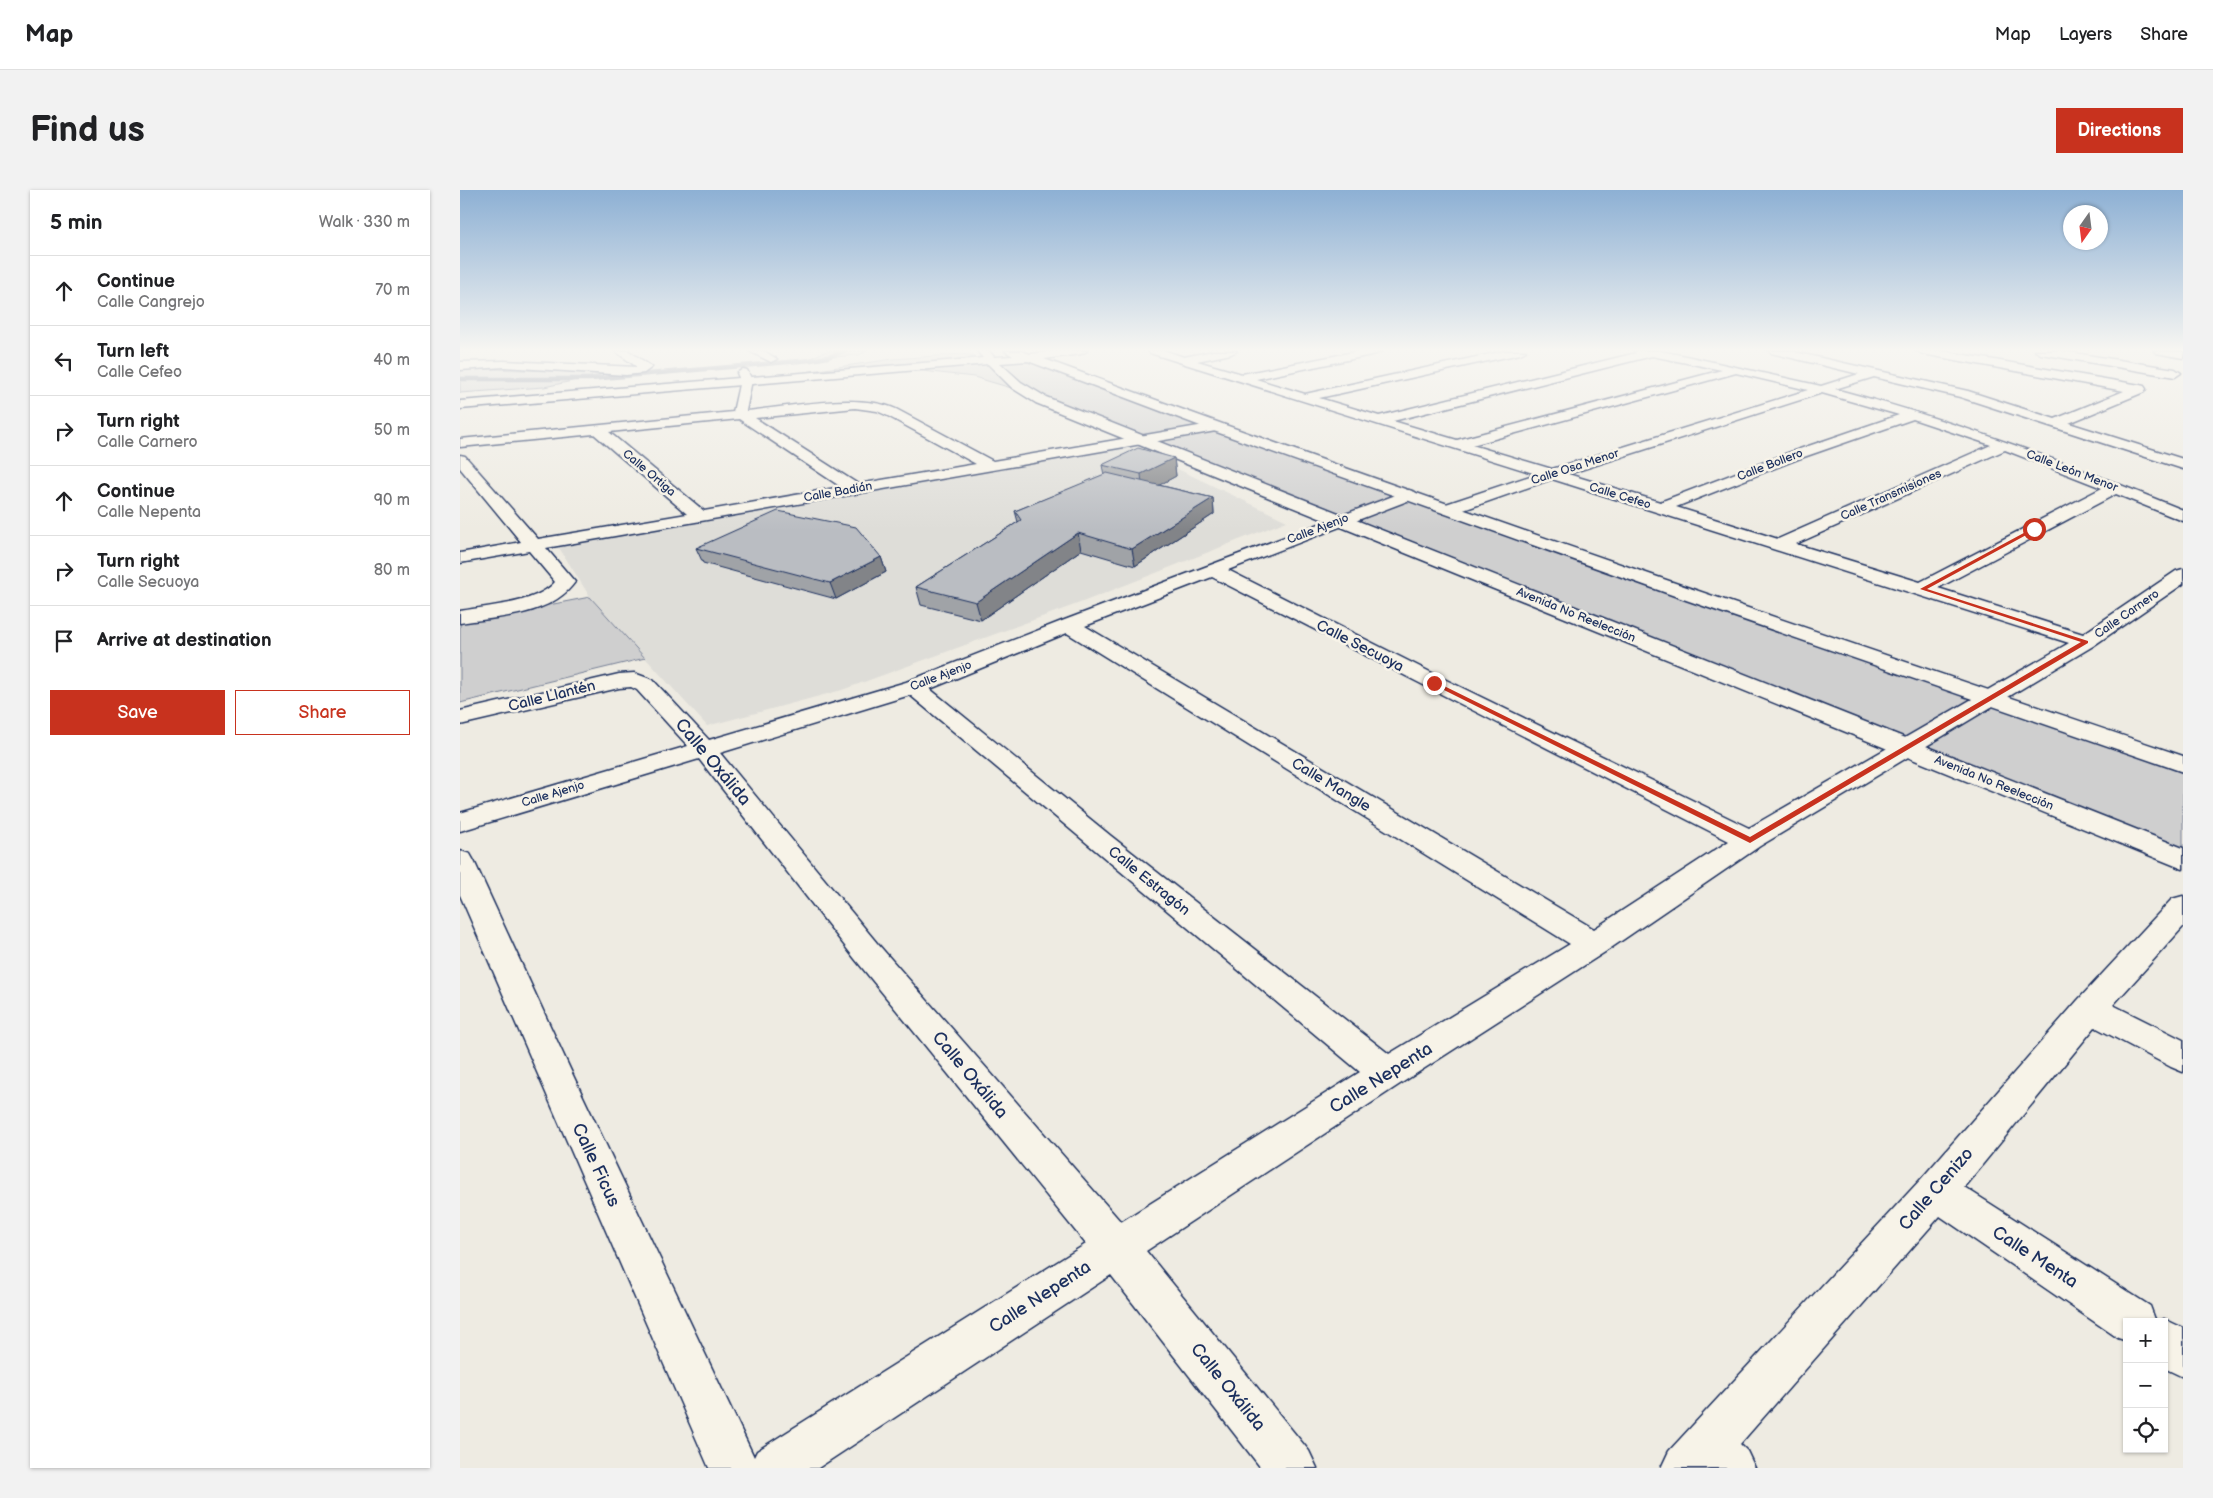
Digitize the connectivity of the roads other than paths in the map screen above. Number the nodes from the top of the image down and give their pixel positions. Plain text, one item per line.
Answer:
1 (738, 411) edge
2 (793, 411) edge
3 (887, 411) edge
4 (1069, 411) edge
5 (1172, 411) edge
6 (1344, 411) edge
7 (1417, 411) edge
8 (1585, 411) edge
9 (1754, 411) edge
10 (1891, 411) edge
11 (2017, 411) edge
12 (2087, 411) edge
13 (743, 416) junction
14 (1910, 416) junction
15 (1376, 421) junction
16 (2057, 423) junction
17 (1216, 427) junction
18 (598, 430) junction
19 (1137, 439) junction
20 (460, 443) edge
21 (1455, 445) junction
22 (2004, 446) junction
23 (2183, 448) edge
24 (2166, 457) junction
25 (460, 459) edge
26 (2183, 464) edge
27 (989, 465) junction
28 (1550, 475) junction
29 (2115, 488) junction
30 (854, 489) junction
31 (1409, 495) junction
32 (1660, 508) junction
33 (1449, 509) junction
34 (699, 515) junction
35 (2183, 516) edge
36 (1339, 521) junction
37 (533, 545) junction
38 (1779, 545) junction
39 (460, 558) edge
40 (1213, 570) junction
41 (2183, 575) edge
42 (1922, 589) junction
43 (460, 617) edge
44 (1069, 625) junction
45 (2086, 642) junction
46 (645, 685) joint
47 (914, 687) junction
48 (1993, 697) junction
49 (460, 718) edge
50 (1906, 748) junction
51 (704, 749) junction
52 (2183, 764) edge
53 (460, 822) edge
54 (1750, 840) junction
55 (2183, 858) edge
56 (460, 861) edge
57 (2183, 907) edge
58 (1594, 944) junction
59 (2090, 1008) junction
60 (2183, 1057) edge
61 (1387, 1073) junction
62 (1936, 1191) junction
63 (1116, 1248) junction
64 (2128, 1318) edge
65 (2168, 1345) edge
66 (2183, 1354) edge
67 (1707, 1461) edge
68 (734, 1468) edge
69 (774, 1468) edge
70 (1292, 1468) edge

1 - 13 street
2 - 13 street
3 - 27 street
4 - 19 street, Avenida No Reelección
5 - 17 street
6 - 15 street, Calle Cefeo
7 - 15 street
8 - 21 street
9 - 28 street, Calle Osa Menor
10 - 14 street, Calle León Menor
11 - 16 street
12 - 16 street
13 - 18 street
13 - 30 street
14 - 22 street, Calle León Menor
14 - 32 street, Calle Bollero
15 - 21 street, Calle Cefeo
16 - 24 street
17 - 19 street, Calle Badián
17 - 31 street
18 - 20 street
18 - 34 street, Calle Ortiga
19 - 27 street, Calle Badián
19 - 36 street, Avenida No Reelección
21 - 28 street, Calle Cefeo
22 - 29 street, Calle León Menor
22 - 38 street, Calle Transmisiones
23 - 24 street
24 - 26 street
25 - 37 street
27 - 30 street, Calle Badián
28 - 32 street, Calle Cefeo
28 - 33 street, Calle Osa Menor
29 - 35 street, Calle León Menor
29 - 42 street
30 - 34 street, Calle Badián
31 - 33 street
31 - 36 street, Calle Ajenjo
32 - 38 street, Calle Cefeo
33 - 48 street
34 - 37 street, Calle Badián
36 - 40 street, Calle Ajenjo
36 - 50 street, Avenida No Reelección
37 - 39 street, Calle Badián
37 - 43 street
38 - 42 street, Calle Cefeo
40 - 44 street, Calle Ajenjo
40 - 54 street, Calle Secuoya
41 - 45 street, Calle Carnero
42 - 45 street, Calle Cefeo
44 - 47 street, Calle Ajenjo
44 - 58 street, Calle Mangle
45 - 48 street, Calle Carnero
46 - 49 street, Calle Llantén
46 - 51 street, Calle Oxálida
47 - 51 street, Calle Ajenjo
47 - 61 street, Calle Estragón
48 - 50 street, Calle Nepenta
48 - 52 street
50 - 54 street, Calle Nepenta
50 - 55 street, Avenida No Reelección
51 - 53 street, Calle Ajenjo
51 - 63 street, Calle Oxálida
54 - 58 street, Calle Nepenta
56 - 68 street, Calle Ficus
57 - 59 street, Calle Cenizo
58 - 61 street, Calle Nepenta
59 - 60 street
59 - 62 street, Calle Cenizo
61 - 63 street, Calle Nepenta
62 - 64 street, Calle Menta
62 - 67 street, Calle Cenizo
63 - 69 street, Calle Nepenta
63 - 70 street, Calle Oxálida
65 - 66 street

